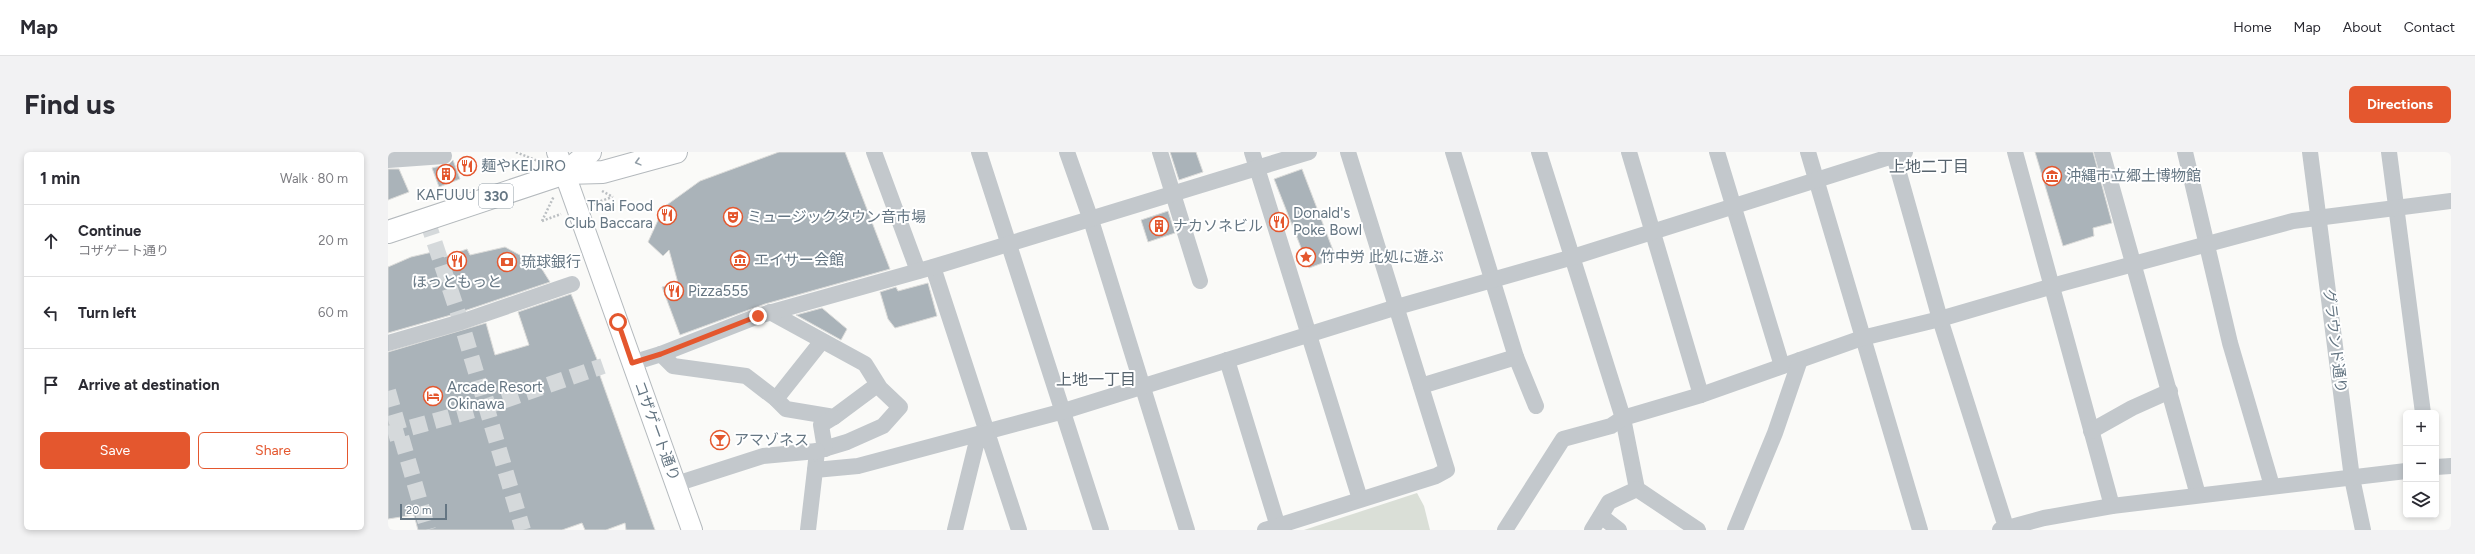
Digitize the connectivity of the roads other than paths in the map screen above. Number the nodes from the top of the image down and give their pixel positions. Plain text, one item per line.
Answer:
1 (442, 152) edge
2 (557, 152) edge
3 (590, 152) edge
4 (676, 152) edge
5 (874, 152) edge
6 (979, 152) edge
7 (1067, 152) edge
8 (1160, 152) edge
9 (1252, 152) edge
10 (1309, 152) edge
11 (1348, 152) edge
12 (1453, 152) edge
13 (1539, 152) edge
14 (1629, 152) edge
15 (1717, 152) edge
16 (1808, 152) edge
17 (2015, 152) edge
18 (2102, 152) edge
19 (2185, 152) edge
20 (2310, 152) edge
21 (2389, 152) edge
22 (1897, 153) edge
23 (388, 160) edge
24 (1256, 168) junction
25 (565, 173) junction
26 (1816, 180) junction
27 (1173, 194) junction
28 (2451, 201) edge
29 (1734, 206) junction
30 (2397, 209) junction
31 (2319, 218) junction
32 (1091, 220) junction
33 (1652, 230) junction
34 (388, 232) edge
35 (1008, 242) junction
36 (2207, 245) junction
37 (1573, 257) junction
38 (2135, 263) junction
39 (933, 267) junction
40 (918, 271) junction
41 (1492, 279) junction
42 (1200, 280) dead end
43 (572, 284) dead end
44 (2050, 286) junction
45 (1397, 307) junction
46 (770, 312) junction
47 (1940, 319) junction
48 (1308, 335) junction
49 (1862, 338) junction
50 (822, 341) junction
51 (388, 343) edge
52 (661, 354) junction
53 (1516, 357) junction
54 (1227, 360) junction
55 (1800, 360) junction
56 (632, 363) junction
57 (1782, 366) junction
58 (877, 385) junction
59 (1143, 386) junction
60 (1421, 386) junction
61 (2170, 391) junction
62 (1701, 395) junction
63 (776, 399) junction
64 (1536, 406) dead end
65 (2424, 410) edge
66 (1064, 411) junction
67 (834, 417) junction
68 (1622, 418) junction
69 (2091, 432) junction
70 (986, 433) junction
71 (821, 450) junction
72 (815, 470) junction
73 (2403, 471) edge
74 (2352, 478) junction
75 (676, 484) junction
76 (2272, 486) junction
77 (1637, 489) junction
78 (2198, 495) junction
79 (1360, 499) junction
80 (2112, 506) junction
81 (1601, 516) junction
82 (1274, 529) edge
83 (2003, 529) edge
84 (692, 530) edge
85 (808, 530) edge
86 (955, 530) edge
87 (1019, 530) edge
88 (1101, 530) edge
89 (1187, 530) edge
90 (1505, 530) edge
91 (1592, 530) edge
92 (1618, 530) edge
93 (1698, 530) edge
94 (1735, 530) edge
95 (1920, 530) edge
96 (2363, 530) edge

1 - 23 street
2 - 25 main road, コザゲート通り
3 - 25 highway, 330
4 -> 25 highway, 330
5 - 40 street
6 - 35 street
7 - 32 street
8 - 27 street
9 - 24 street
10 - 24 street
11 - 45 street
12 - 41 street
13 - 37 street
14 - 33 street
15 - 29 street
16 - 26 street
17 - 44 street
18 - 38 street
19 - 36 street
20 - 31 street, グラウンド通り
21 - 30 street
22 - 26 street
22 - 47 street
24 - 27 street
24 - 48 street
25 - 34 highway, 330
25 - 56 main road, コザゲート通り
26 - 29 street
26 - 49 street
27 - 32 street
27 - 42 street
28 - 30 street
29 - 33 street
29 - 57 street
30 - 31 street
30 - 65 street
31 - 36 street
31 - 74 street, グラウンド通り
32 - 35 street
32 - 59 street
33 - 37 street
33 - 62 street
35 - 39 street
35 - 66 street
36 - 38 street
36 - 76 street
37 - 41 street
37 - 68 street
38 - 44 street
38 - 61 street
39 - 40 street
39 - 70 street
40 - 46 street
41 - 45 street
41 - 53 street
43 - 51 street
44 - 47 street
44 - 69 street
45 - 48 street
45 - 60 street
46 - 50 street
46 - 52 street
47 - 49 street
47 - 83 street
48 - 54 street
48 - 79 street
49 - 55 street
49 - 95 street
50 - 58 street
50 - 63 street
52 - 56 street
52 - 63 street
53 - 60 street
53 - 64 street
54 - 59 street
54 - 82 street
55 - 57 street
55 - 94 street
56 - 75 main road, コザゲート通り
57 - 62 street
58 - 67 street
58 - 71 street
59 - 66 street
59 - 89 street
60 - 79 street
61 - 69 street
61 - 78 street
62 - 68 street
63 - 67 street
66 - 70 street
66 - 88 street
67 - 71 street
68 - 77 street
68 - 90 street
69 - 80 street
70 - 72 street
70 - 86 street
70 - 87 street
71 - 72 street
71 - 75 street
72 - 85 street
73 - 74 street
74 - 76 street
74 - 96 street, グラウンド通り
75 - 84 main road, コザゲート通り
76 - 78 street
77 - 81 street
77 - 93 street
78 - 80 street
79 - 82 street
80 - 83 street
81 - 91 street
81 - 92 street

